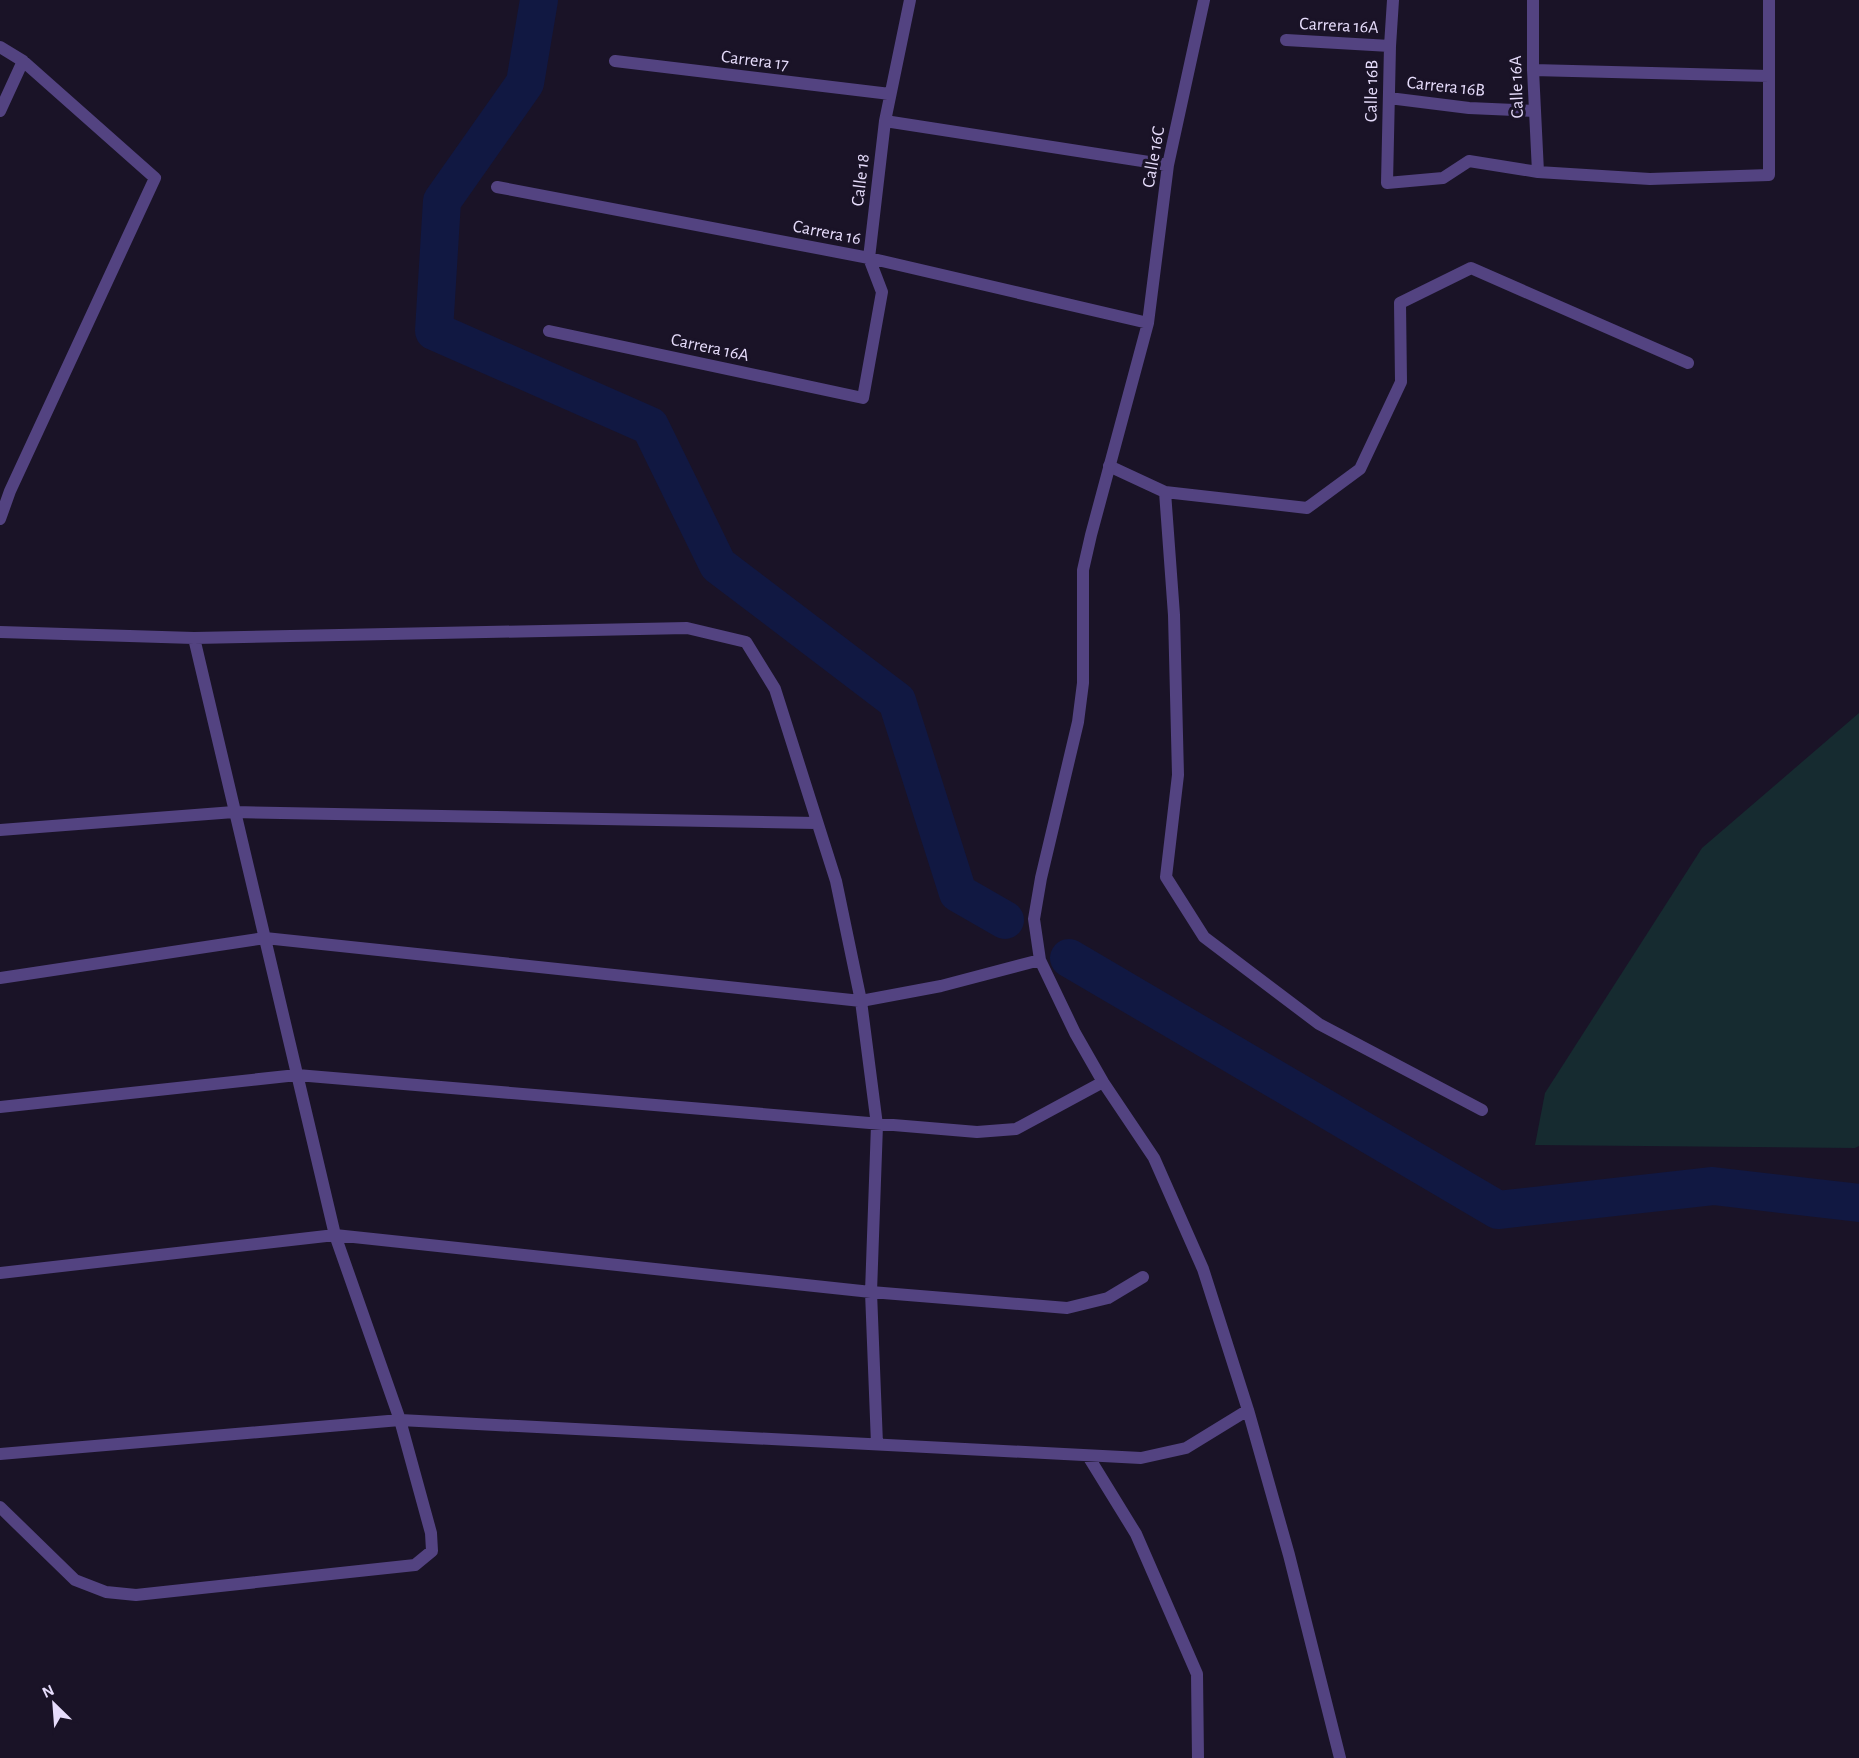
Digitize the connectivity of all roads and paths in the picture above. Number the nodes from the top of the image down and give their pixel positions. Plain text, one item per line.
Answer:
1 (910, 0) edge
2 (1204, 0) edge
3 (1393, 0) edge
4 (1533, 0) edge
5 (1769, 0) edge
6 (1286, 40) dead end
7 (1390, 46) junction
8 (0, 47) edge
9 (23, 61) junction
10 (615, 61) dead end
11 (1533, 70) junction
12 (1769, 76) junction
13 (890, 94) junction
14 (1389, 98) junction
15 (0, 111) edge
16 (1535, 111) junction
17 (885, 120) junction
18 (1168, 165) junction
19 (1538, 172) junction
20 (497, 187) dead end
21 (869, 258) junction
22 (1148, 323) junction
23 (549, 330) dead end
24 (1688, 363) dead end
25 (863, 398) joint
26 (1109, 466) junction
27 (1165, 492) junction
28 (0, 519) edge
29 (0, 632) edge
30 (194, 638) junction
31 (234, 812) junction
32 (816, 823) junction
33 (0, 830) edge
34 (265, 938) junction
35 (1040, 960) junction
36 (0, 978) edge
37 (861, 1001) junction
38 (297, 1075) junction
39 (1103, 1082) junction
40 (0, 1107) edge
41 (1482, 1110) dead end
42 (877, 1125) junction
43 (335, 1235) junction
44 (0, 1273) edge
45 (1143, 1277) dead end
46 (871, 1292) junction
47 (1248, 1410) junction
48 (400, 1420) junction
49 (877, 1444) junction
50 (0, 1454) edge
51 (1088, 1456) junction
52 (0, 1507) edge
53 (1198, 1758) edge
54 (1340, 1758) edge

1 - 13 street, Calle 18
2 - 18 street, Calle 16C
3 - 7 street, Calle 16B
4 - 11 street, Calle 16A
5 - 12 street
6 - 7 street, Carrera 16A
7 - 14 street, Calle 16B
8 - 9 street
9 - 15 street
9 - 28 street
10 - 13 street, Carrera 17
11 - 12 street
11 - 16 street, Calle 16A
12 - 19 street
13 - 17 street, Calle 18
14 - 16 street, Carrera 16B
14 - 19 street, Calle 16B
16 - 19 street, Calle 16A
17 - 18 street
17 - 21 street, Calle 18
18 - 22 street, Calle 16C
20 - 21 street, Carrera 16
21 - 22 street, Carrera 16
21 - 25 street, Calle 18
22 - 26 street, Calle 16C
23 - 25 street, Carrera 16A
24 - 27 street
26 - 27 street
26 - 35 street, Calle 16C
27 - 41 street
29 - 30 street
30 - 31 street
30 - 32 street
31 - 32 street
31 - 33 street
31 - 34 street
32 - 37 street
34 - 36 street
34 - 37 street
34 - 38 street
35 - 37 street
35 - 39 street, Calle 16C
37 - 42 street
38 - 40 street
38 - 42 street
38 - 43 street
39 - 42 street
39 - 47 street, Calle 16C
42 - 46 street
43 - 44 street
43 - 46 street
43 - 48 street
45 - 46 street
46 - 49 street
47 - 51 street
47 - 54 street, Calle 16C
48 - 49 street
48 - 50 street
48 - 52 street
49 - 51 street
51 - 53 street

